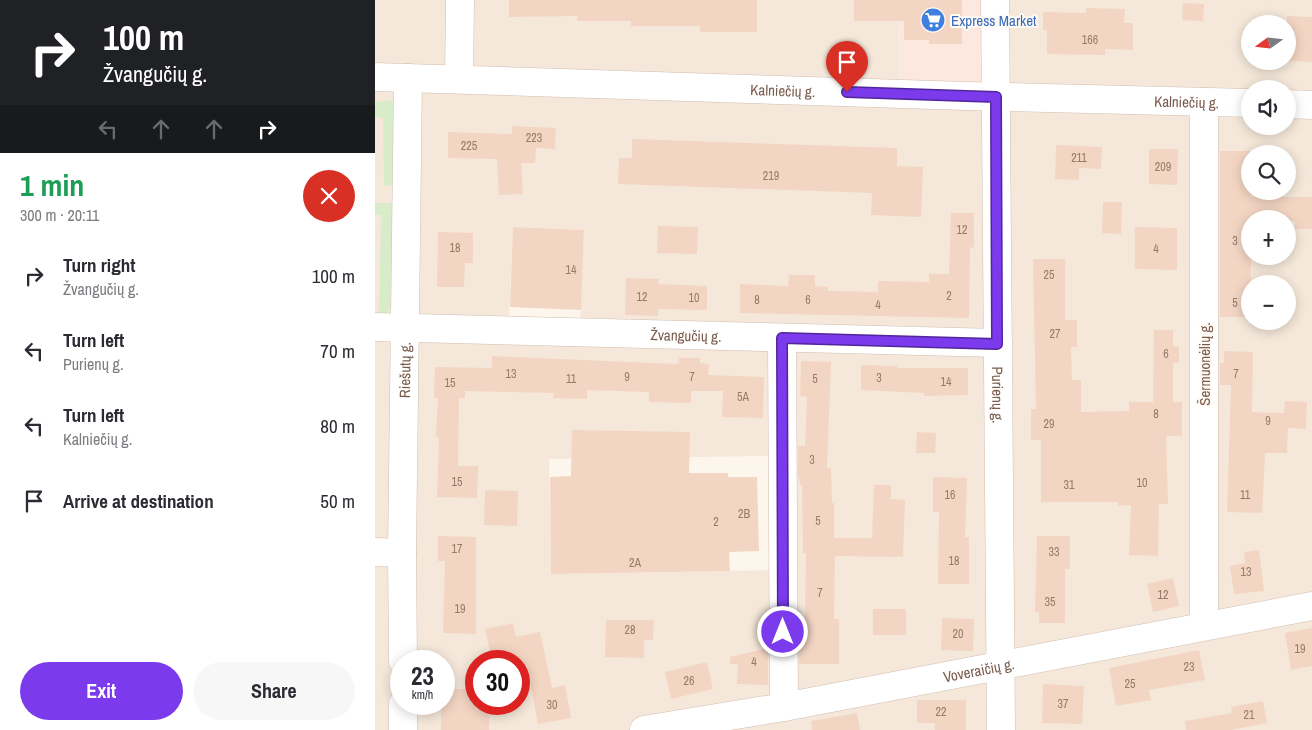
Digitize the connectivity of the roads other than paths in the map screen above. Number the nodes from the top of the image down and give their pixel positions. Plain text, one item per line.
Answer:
1 (460, 0) edge
2 (995, 0) edge
3 (375, 77) edge
4 (408, 78) junction
5 (459, 80) junction
6 (996, 97) junction
7 (1204, 102) junction
8 (1241, 103) edge
9 (1296, 104) edge
10 (1312, 105) edge
11 (375, 327) edge
12 (404, 328) junction
13 (782, 338) junction
14 (997, 344) junction
15 (375, 552) edge
16 (402, 553) junction
17 (1312, 606) edge
18 (1204, 626) junction
19 (403, 650) edge
20 (1000, 665) junction
21 (783, 707) junction
22 (403, 715) edge
23 (403, 730) edge
24 (644, 730) edge
25 (1001, 730) edge

1 - 5 street
2 - 6 street, Purienų g.
3 - 4 street, Kalniečių g.
4 - 5 street, Kalniečių g.
4 - 12 street, Riešutų g.
5 - 6 street, Kalniečių g.
6 - 7 street, Kalniečių g.
6 - 14 street, Purienų g.
7 - 8 street, Kalniečių g.
7 - 18 street, Šermuonėlių g.
9 - 10 street
11 - 12 street, Žvangučių g.
12 - 13 street, Žvangučių g.
12 - 16 street, Riešutų g.
13 - 14 street, Žvangučių g.
13 - 21 street
14 - 20 street, Purienų g.
15 - 16 street
16 - 19 street, Riešutų g.
17 - 18 street, Voveraičių g.
18 - 20 street, Voveraičių g.
20 - 21 street, Voveraičių g.
20 - 25 street, Purienų g.
21 - 24 street, Voveraičių g.
22 - 23 street

